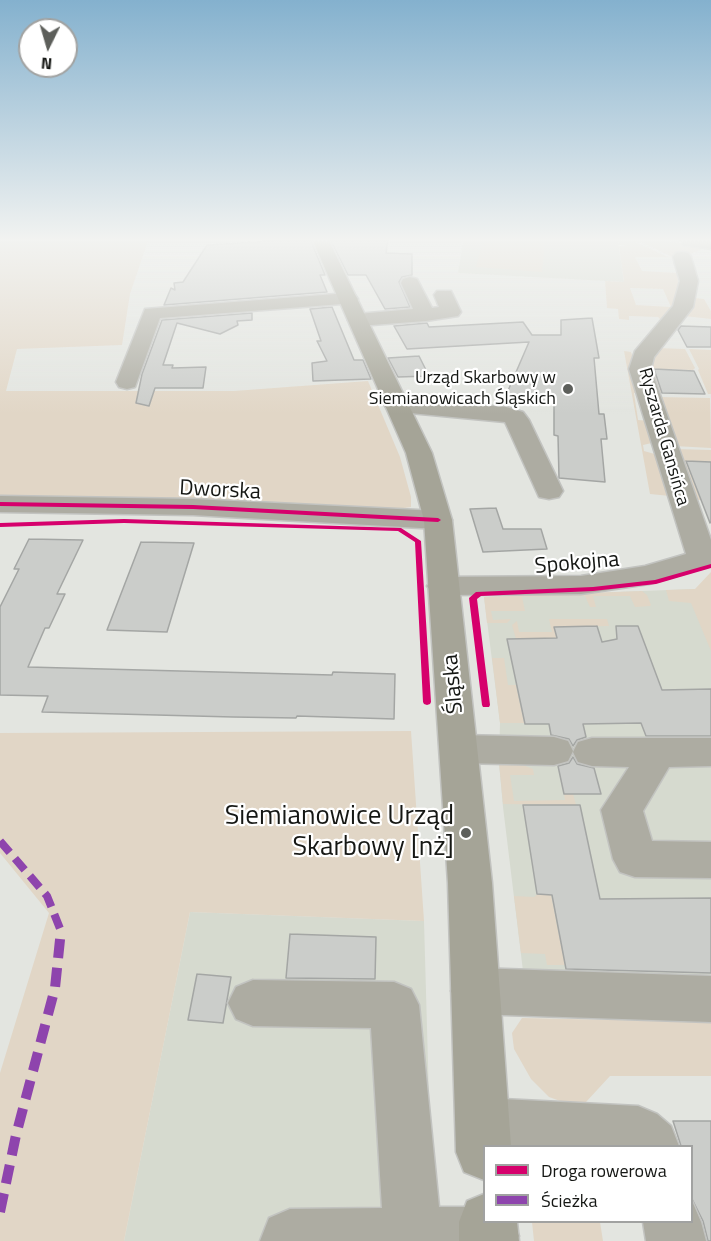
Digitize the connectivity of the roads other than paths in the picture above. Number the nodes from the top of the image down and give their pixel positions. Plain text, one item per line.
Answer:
1 (348, 299) edge
2 (418, 299) edge
3 (446, 299) edge
4 (685, 299) edge
5 (353, 309) junction
6 (426, 315) junction
7 (127, 382) dead end
8 (397, 406) junction
9 (549, 491) dead end
10 (0, 504) edge
11 (438, 520) junction
12 (706, 557) edge
13 (443, 586) junction
14 (459, 749) junction
15 (554, 751) dead end
16 (591, 752) dead end
17 (711, 752) edge
18 (657, 753) junction
19 (711, 860) edge
20 (475, 991) junction
21 (711, 999) edge
22 (253, 1003) dead end
23 (484, 1138) edge
24 (645, 1140) edge
25 (672, 1223) edge
26 (489, 1233) edge
27 (413, 1237) junction
28 (290, 1241) edge
29 (676, 1241) edge

1 - 5 main road, Śląska
2 - 6 street
3 - 6 street
4 - 12 street, Ryszarda Gansińca
5 - 6 street
5 - 7 street
5 - 8 main road, Śląska
8 - 9 street
8 - 11 main road, Śląska
10 - 11 street, Dworska
11 - 13 main road, Śląska
12 - 13 street, Spokojna
13 - 14 main road, Śląska
14 - 15 street
14 - 20 main road, Śląska
16 - 18 street
17 - 18 street
18 - 19 street
20 - 21 street
20 - 23 main road, Śląska
22 - 27 street
23 - 24 street
25 - 29 street
26 - 27 street
27 - 28 street

